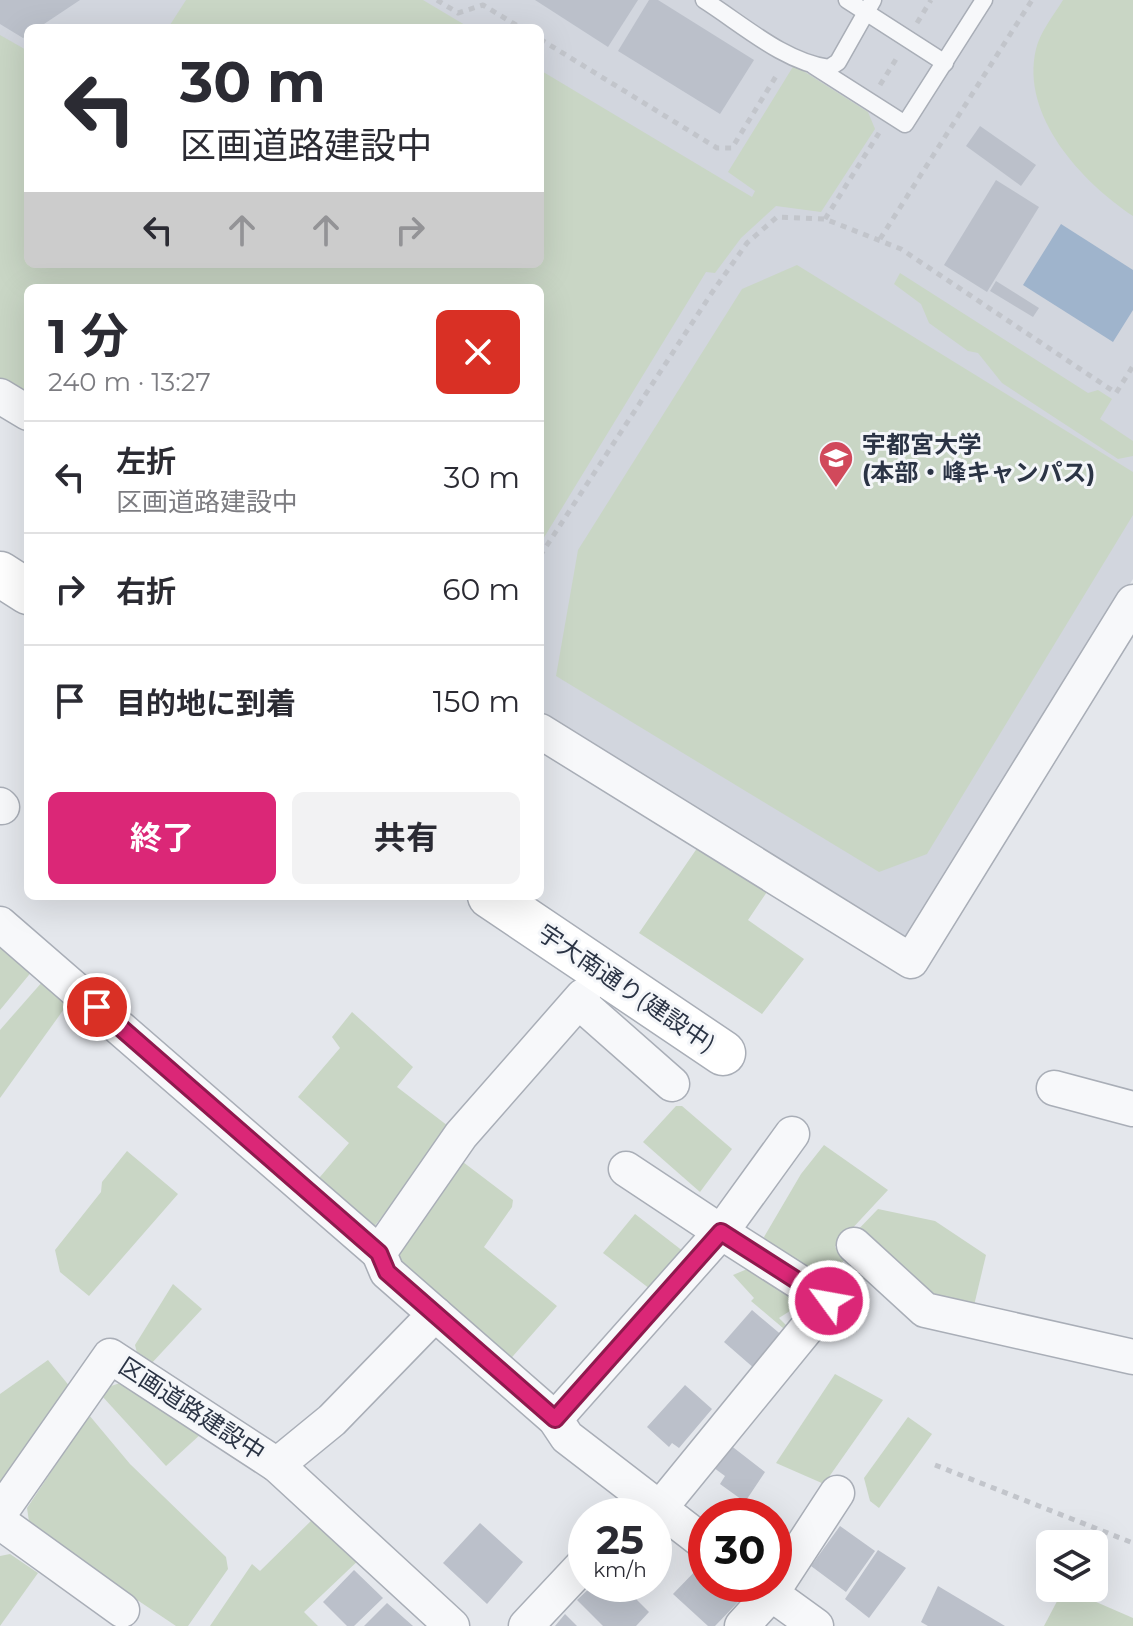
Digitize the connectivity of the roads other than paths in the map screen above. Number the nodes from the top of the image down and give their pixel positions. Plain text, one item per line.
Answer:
1 (704, 0) edge
2 (847, 0) edge
3 (984, 0) edge
4 (870, 6) edge
5 (945, 63) junction
6 (814, 66) junction
7 (0, 396) edge
8 (24, 411) edge
9 (0, 574) edge
10 (24, 589) edge
11 (1133, 602) edge
12 (544, 733) edge
13 (496, 900) edge
14 (0, 924) edge
15 (723, 1053) dead end
16 (672, 1084) dead end
17 (1054, 1088) dead end
18 (1133, 1109) edge
19 (792, 1134) dead end
20 (626, 1169) dead end
21 (721, 1232) junction
22 (854, 1245) dead end
23 (379, 1253) junction
24 (435, 1314) junction
25 (1133, 1357) edge
26 (555, 1419) junction
27 (277, 1465) junction
28 (837, 1493) dead end
29 (635, 1498) edge
30 (653, 1498) edge
31 (0, 1513) edge
32 (0, 1522) edge
33 (792, 1553) edge
34 (568, 1581) edge
35 (757, 1602) edge
36 (783, 1602) edge
37 (126, 1621) edge
38 (452, 1626) edge
39 (526, 1626) edge
40 (742, 1626) edge
41 (816, 1626) edge

1 - 6 lane
2 - 4 lane
3 - 5 lane
4 - 5 lane
4 - 6 lane
5 - 6 lane
7 - 8 street
9 - 10 street
11 - 12 street
13 - 15 street, 宇大南通り(建設中)
14 - 23 street
16 - 23 street
17 - 18 street
19 - 21 street
20 - 21 street
21 - 26 street
21 - 30 street
22 - 25 street
23 - 24 street
24 - 26 street
24 - 27 street
26 - 29 street
27 - 31 street, 区画道路建設中
27 - 38 street, 区画道路建設中
28 - 33 street
32 - 37 street
34 - 39 street
35 - 40 street
36 - 41 street

